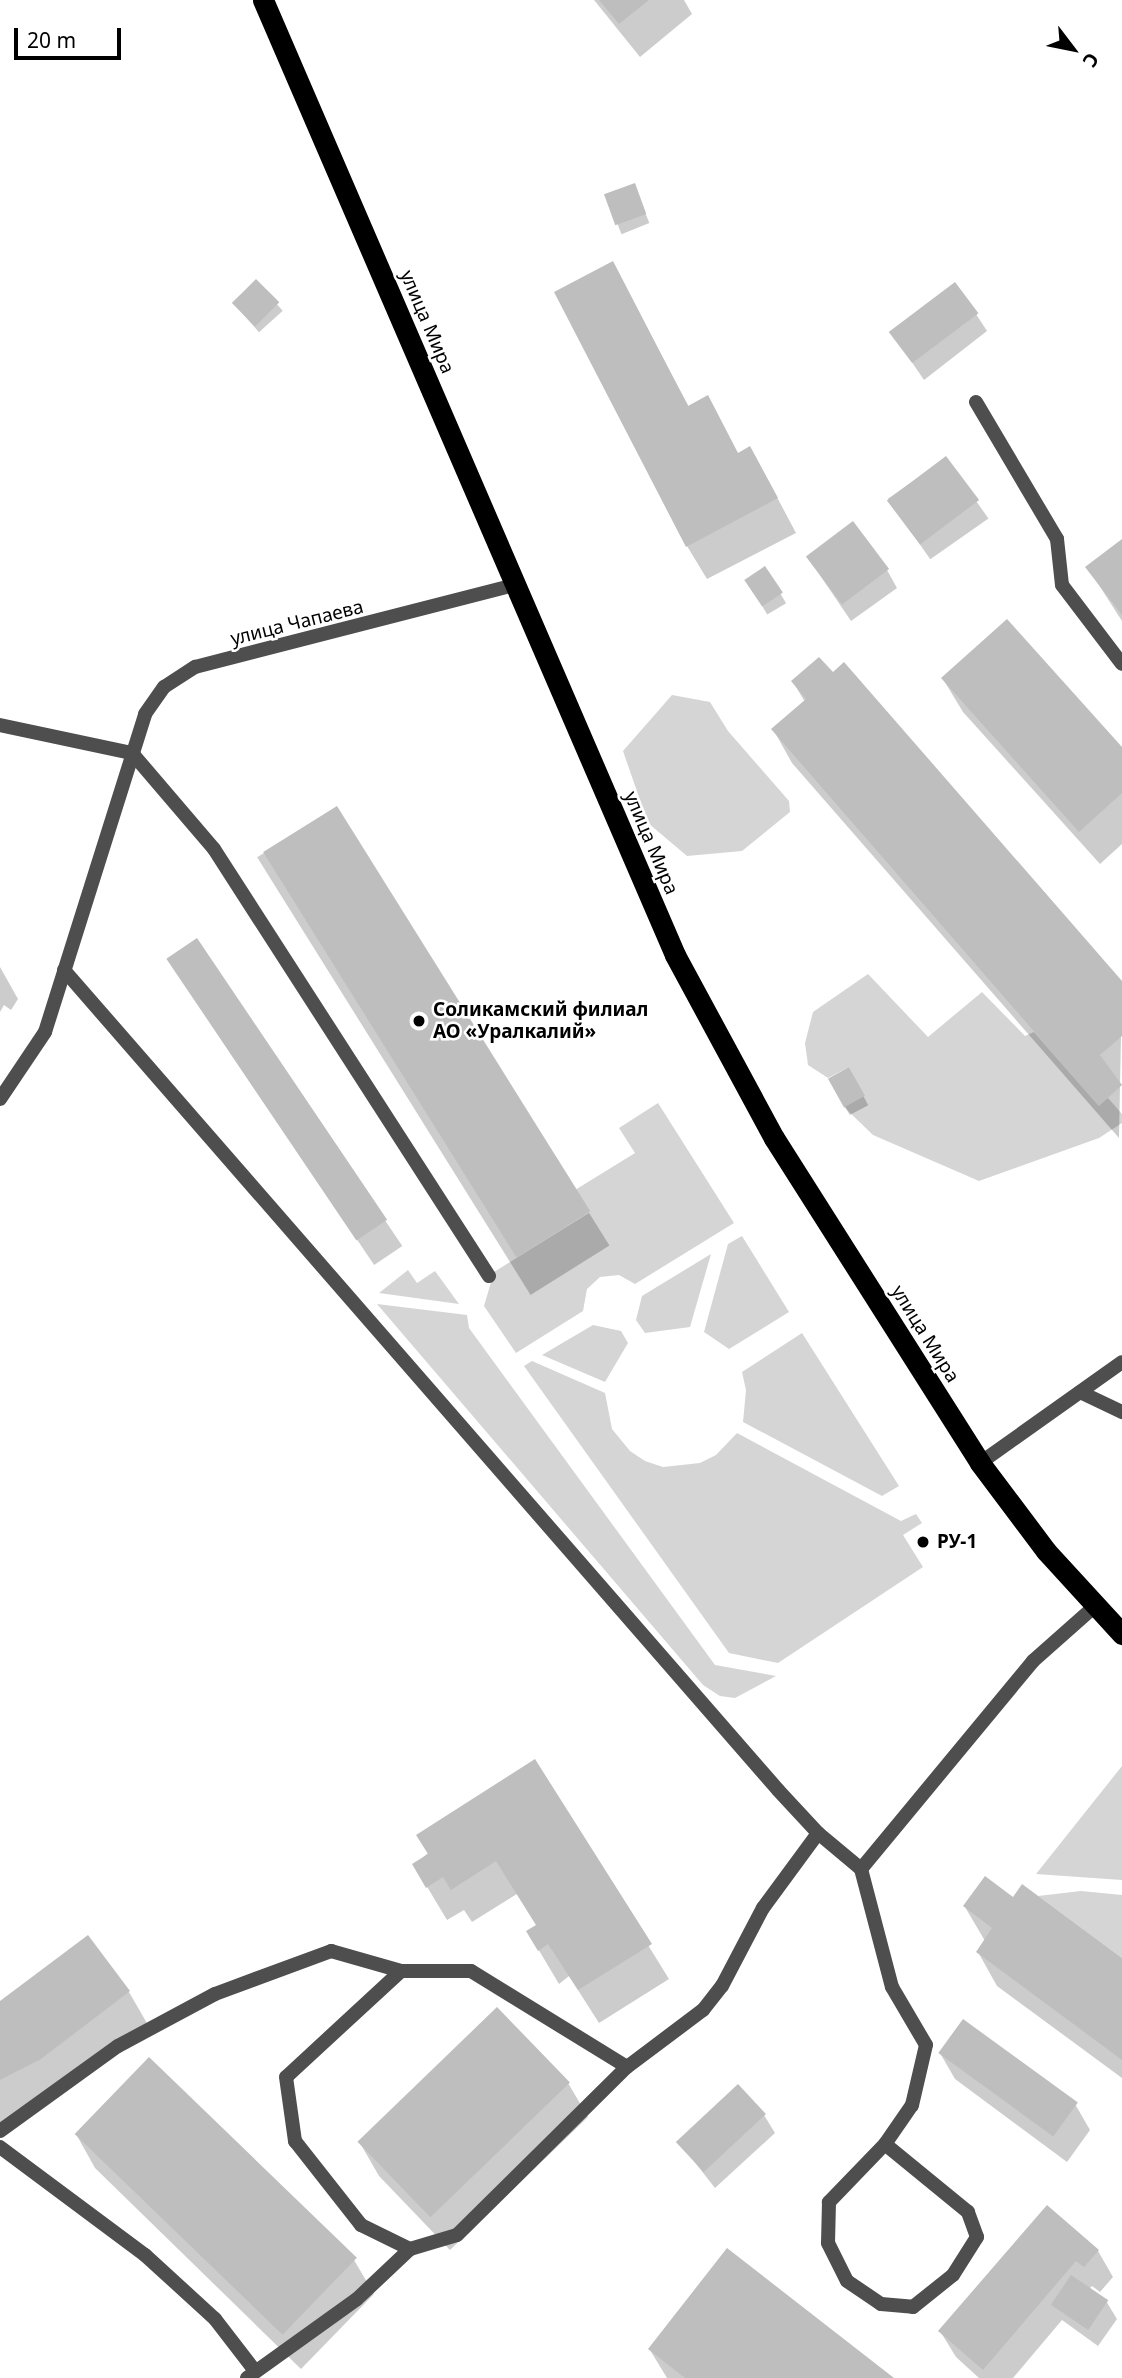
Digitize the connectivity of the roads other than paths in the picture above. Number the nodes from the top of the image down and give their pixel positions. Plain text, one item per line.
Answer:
1 (263, 0) edge
2 (976, 402) dead end
3 (515, 585) junction
4 (1122, 664) edge
5 (0, 724) edge
6 (132, 753) junction
7 (64, 970) junction
8 (0, 1099) edge
9 (489, 1276) dead end
10 (1122, 1362) edge
11 (1080, 1392) junction
12 (1122, 1412) edge
13 (980, 1463) junction
14 (1094, 1607) junction
15 (1122, 1634) edge
16 (818, 1833) junction
17 (861, 1869) junction
18 (401, 1971) junction
19 (627, 2067) junction
20 (0, 2131) edge
21 (885, 2144) junction
22 (0, 2147) edge
23 (410, 2249) junction
24 (251, 2375) edge

1 - 3 highway, улица Мира
2 - 4 street
3 - 6 street, улица Чапаева
3 - 13 highway, улица Мира
5 - 6 street
6 - 7 street, улица Чапаева
6 - 9 street
7 - 8 street, улица Чапаева
7 - 16 street
10 - 11 street
11 - 12 street
11 - 13 street
13 - 14 highway, улица Мира
14 - 15 highway, улица Мира
14 - 17 street
16 - 17 street
16 - 19 street
17 - 21 street
18 - 19 street
18 - 20 street
18 - 23 street
19 - 23 street
21 - 21 street
22 - 24 street
23 - 24 street

